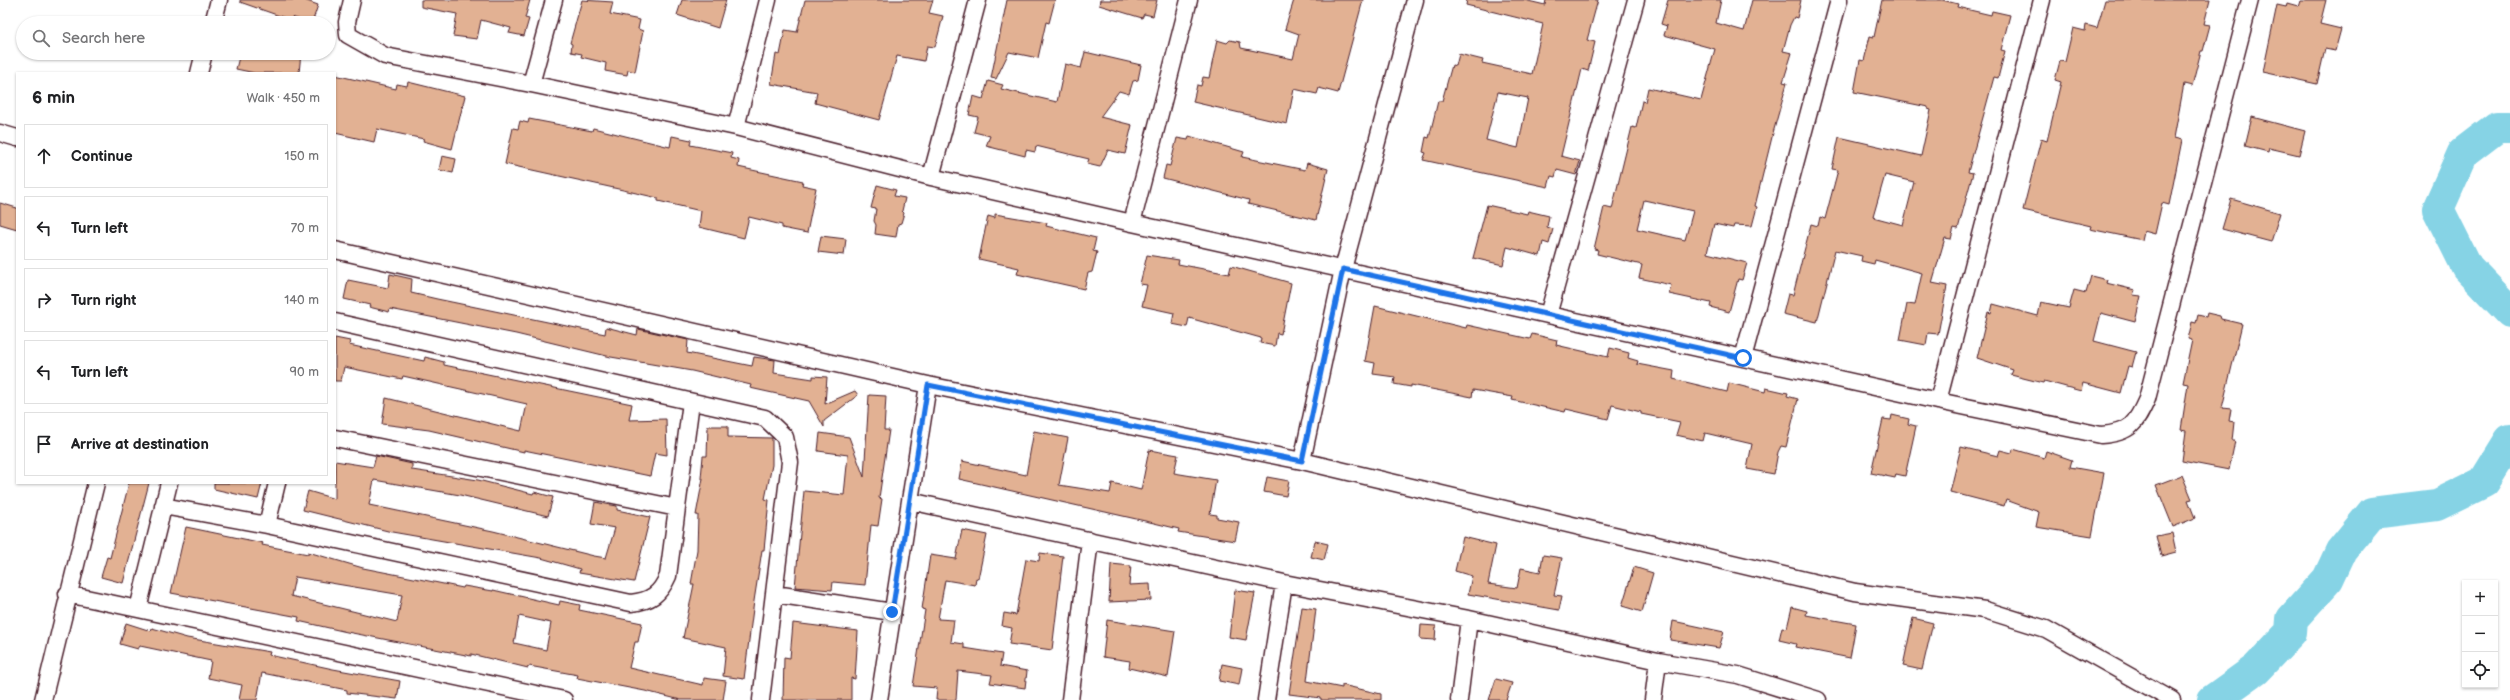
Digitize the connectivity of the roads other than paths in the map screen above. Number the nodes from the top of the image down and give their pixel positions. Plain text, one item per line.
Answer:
1 (219, 0) edge
2 (352, 0) edge
3 (554, 0) edge
4 (768, 0) edge
5 (978, 0) edge
6 (1189, 0) edge
7 (1414, 0) edge
8 (1636, 0) edge
9 (1839, 0) edge
10 (2042, 0) edge
11 (2250, 0) edge
12 (215, 16) edge
13 (202, 60) edge
14 (199, 72) edge
15 (531, 84) junction
16 (736, 127) junction
17 (0, 133) edge
18 (16, 138) edge
19 (931, 177) junction
20 (1132, 223) junction
21 (336, 250) edge
22 (1343, 269) junction
23 (1548, 315) junction
24 (336, 322) edge
25 (1743, 358) junction
26 (928, 385) junction
27 (1938, 401) junction
28 (691, 402) junction
29 (336, 438) edge
30 (1302, 461) junction
31 (96, 484) edge
32 (169, 484) edge
33 (277, 484) edge
34 (910, 501) junction
35 (163, 506) junction
36 (676, 508) junction
37 (267, 525) junction
38 (1090, 540) junction
39 (1284, 583) junction
40 (67, 594) junction
41 (775, 594) junction
42 (138, 609) junction
43 (892, 612) junction
44 (1469, 619) junction
45 (1658, 661) junction
46 (43, 700) edge
47 (564, 700) edge
48 (761, 700) edge
49 (879, 700) edge
50 (1070, 700) edge
51 (1266, 700) edge
52 (1459, 700) edge
53 (1653, 700) edge
54 (1818, 700) edge
55 (2172, 700) edge

1 - 12 street
2 - 15 street
3 - 15 street
4 - 16 street
5 - 19 street
6 - 20 street
7 - 22 street
8 - 23 street
9 - 25 street
10 - 27 street
11 - 27 street
13 - 14 street
15 - 16 street
16 - 19 street
17 - 18 street
19 - 20 street
20 - 22 street
21 - 26 street
22 - 23 street
22 - 30 street
23 - 25 street
24 - 28 street
25 - 27 street
26 - 30 street
26 - 34 street
28 - 36 street
28 - 41 street
29 - 36 street
30 - 55 street
31 - 40 street
32 - 35 street
33 - 37 street
34 - 38 street
34 - 43 street
35 - 37 street
35 - 42 street
36 - 37 street
38 - 39 street
38 - 50 street
39 - 44 street
39 - 51 street
40 - 42 street
40 - 46 street
41 - 43 street
41 - 48 street
42 - 47 street
43 - 49 street
44 - 45 street
44 - 52 street
45 - 53 street
45 - 54 street

